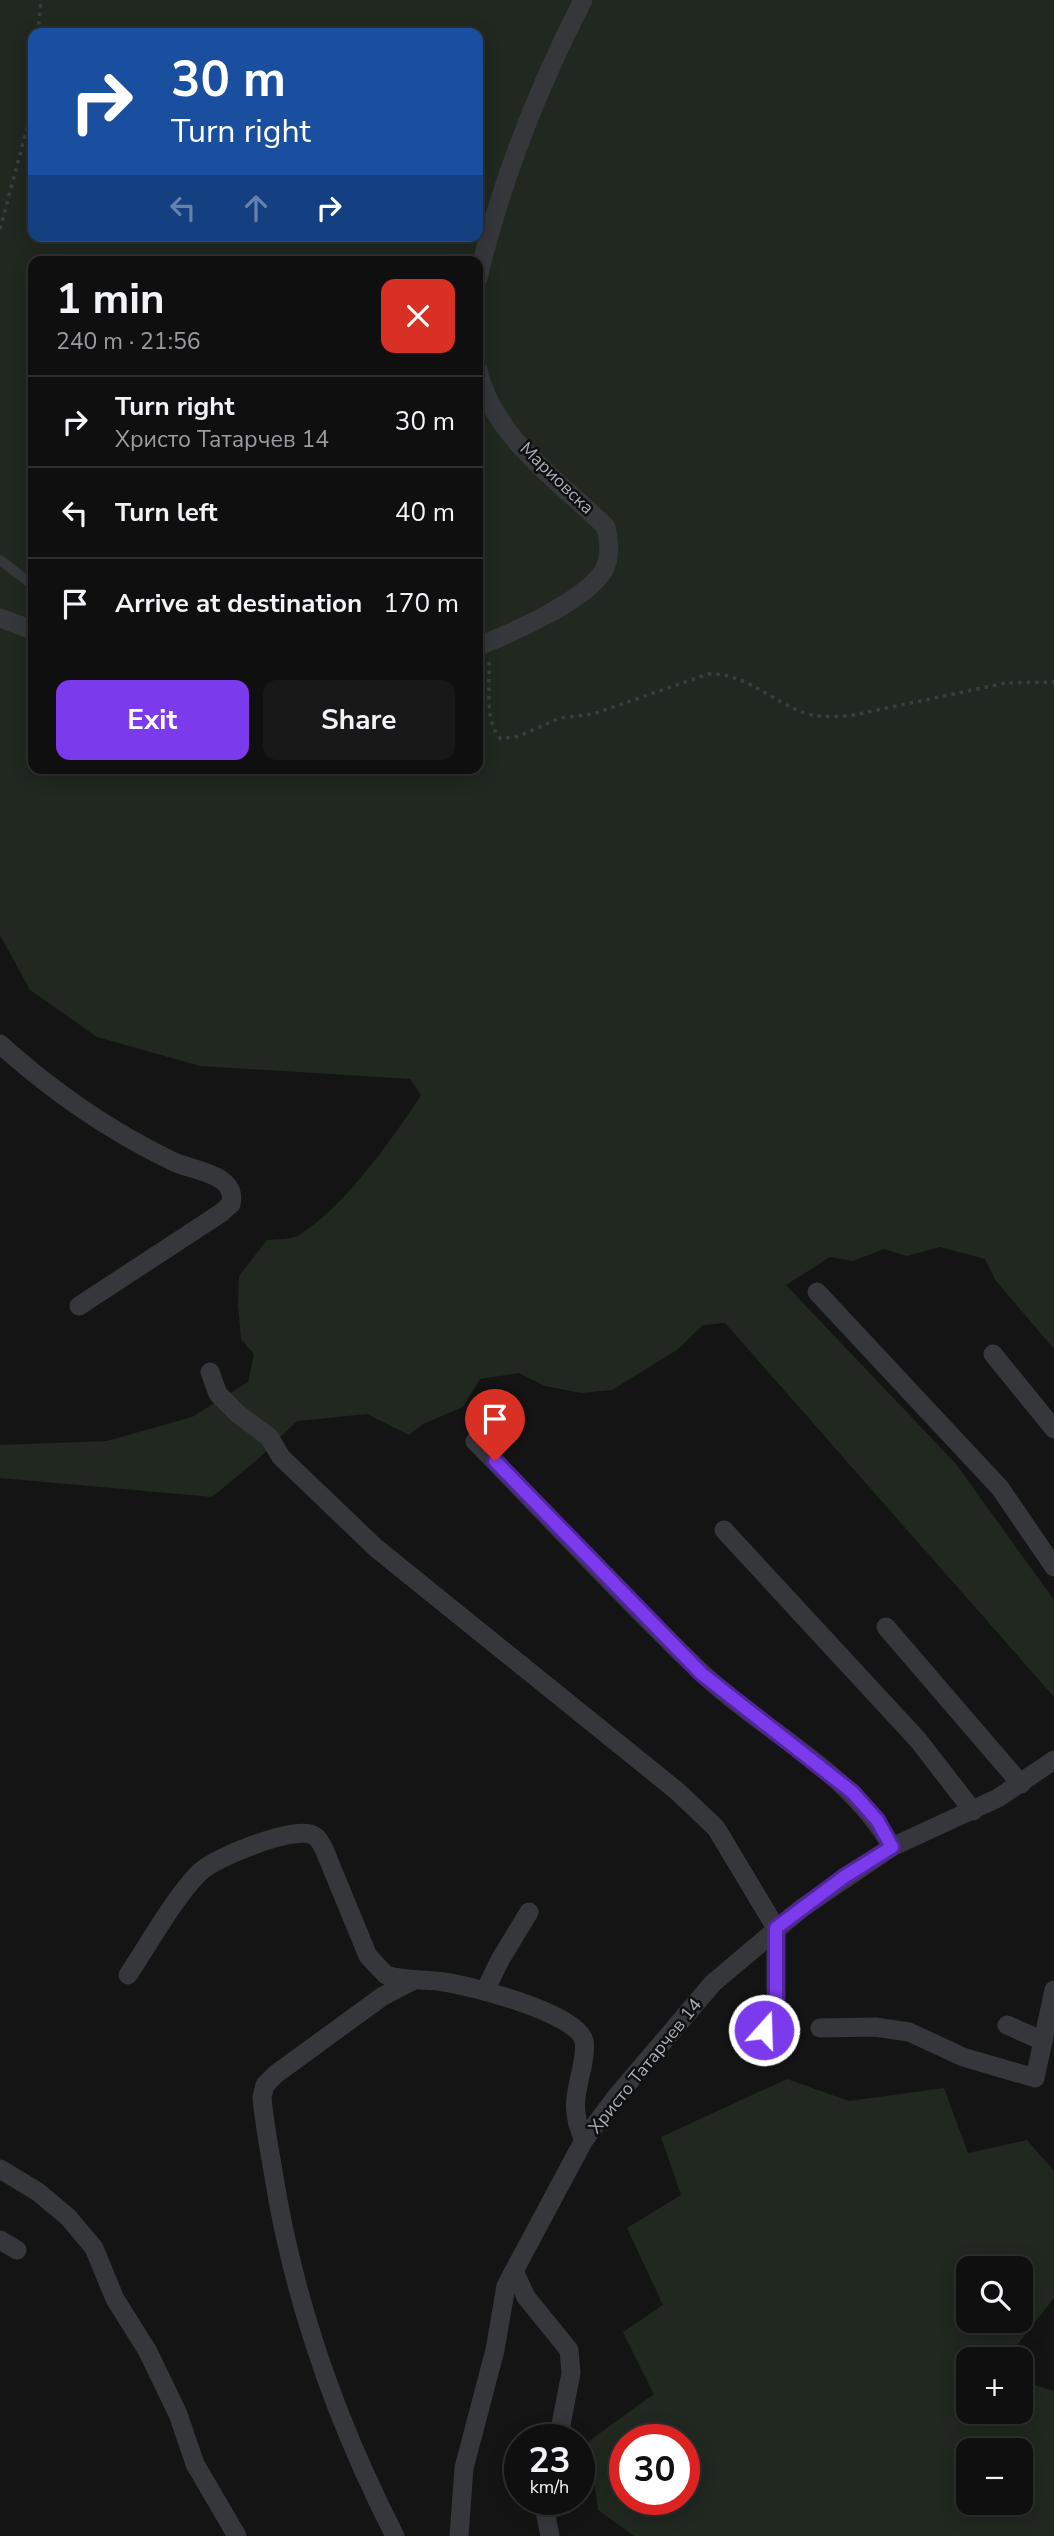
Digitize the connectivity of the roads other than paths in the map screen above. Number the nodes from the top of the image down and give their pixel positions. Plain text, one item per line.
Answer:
1 (583, 0) edge
2 (483, 256) edge
3 (483, 383) edge
4 (1, 561) edge
5 (28, 581) edge
6 (0, 618) edge
7 (28, 628) edge
8 (483, 644) edge
9 (0, 1044) edge
10 (817, 1292) dead end
11 (79, 1306) dead end
12 (993, 1354) dead end
13 (210, 1372) dead end
14 (1054, 1429) edge
15 (475, 1441) dead end
16 (724, 1530) dead end
17 (1054, 1567) edge
18 (886, 1627) dead end
19 (1054, 1760) edge
20 (1021, 1784) junction
21 (973, 1811) junction
22 (892, 1847) junction
23 (529, 1912) dead end
24 (776, 1928) junction
25 (128, 1975) dead end
26 (417, 1978) junction
27 (1054, 1990) edge
28 (485, 1991) junction
29 (1007, 2025) dead end
30 (820, 2028) dead end
31 (764, 2030) dead end
32 (1043, 2040) junction
33 (584, 2140) junction
34 (0, 2169) edge
35 (514, 2272) junction
36 (561, 2424) edge
37 (546, 2515) edge
38 (237, 2536) edge
39 (395, 2536) edge
40 (459, 2536) edge
41 (550, 2536) edge

1 - 2 street
3 - 8 street, Мариовска
4 - 5 lane
6 - 7 street
9 - 11 street
10 - 17 street
12 - 14 street
13 - 24 street
15 - 22 street
16 - 21 street
18 - 20 street
19 - 20 street, Христо Татарчев 14
20 - 21 street, Христо Татарчев 14
21 - 22 street, Христо Татарчев 14
22 - 24 street, Христо Татарчев 14
23 - 28 street
24 - 31 street
24 - 33 street, Христо Татарчев 14
25 - 26 street
26 - 28 street
26 - 39 street
27 - 32 street
28 - 33 street
29 - 32 street
30 - 32 street
33 - 35 street, Христо Татарчев 14
34 - 38 street
35 - 36 street
35 - 40 street, Христо Татарчев 14
37 - 41 street

